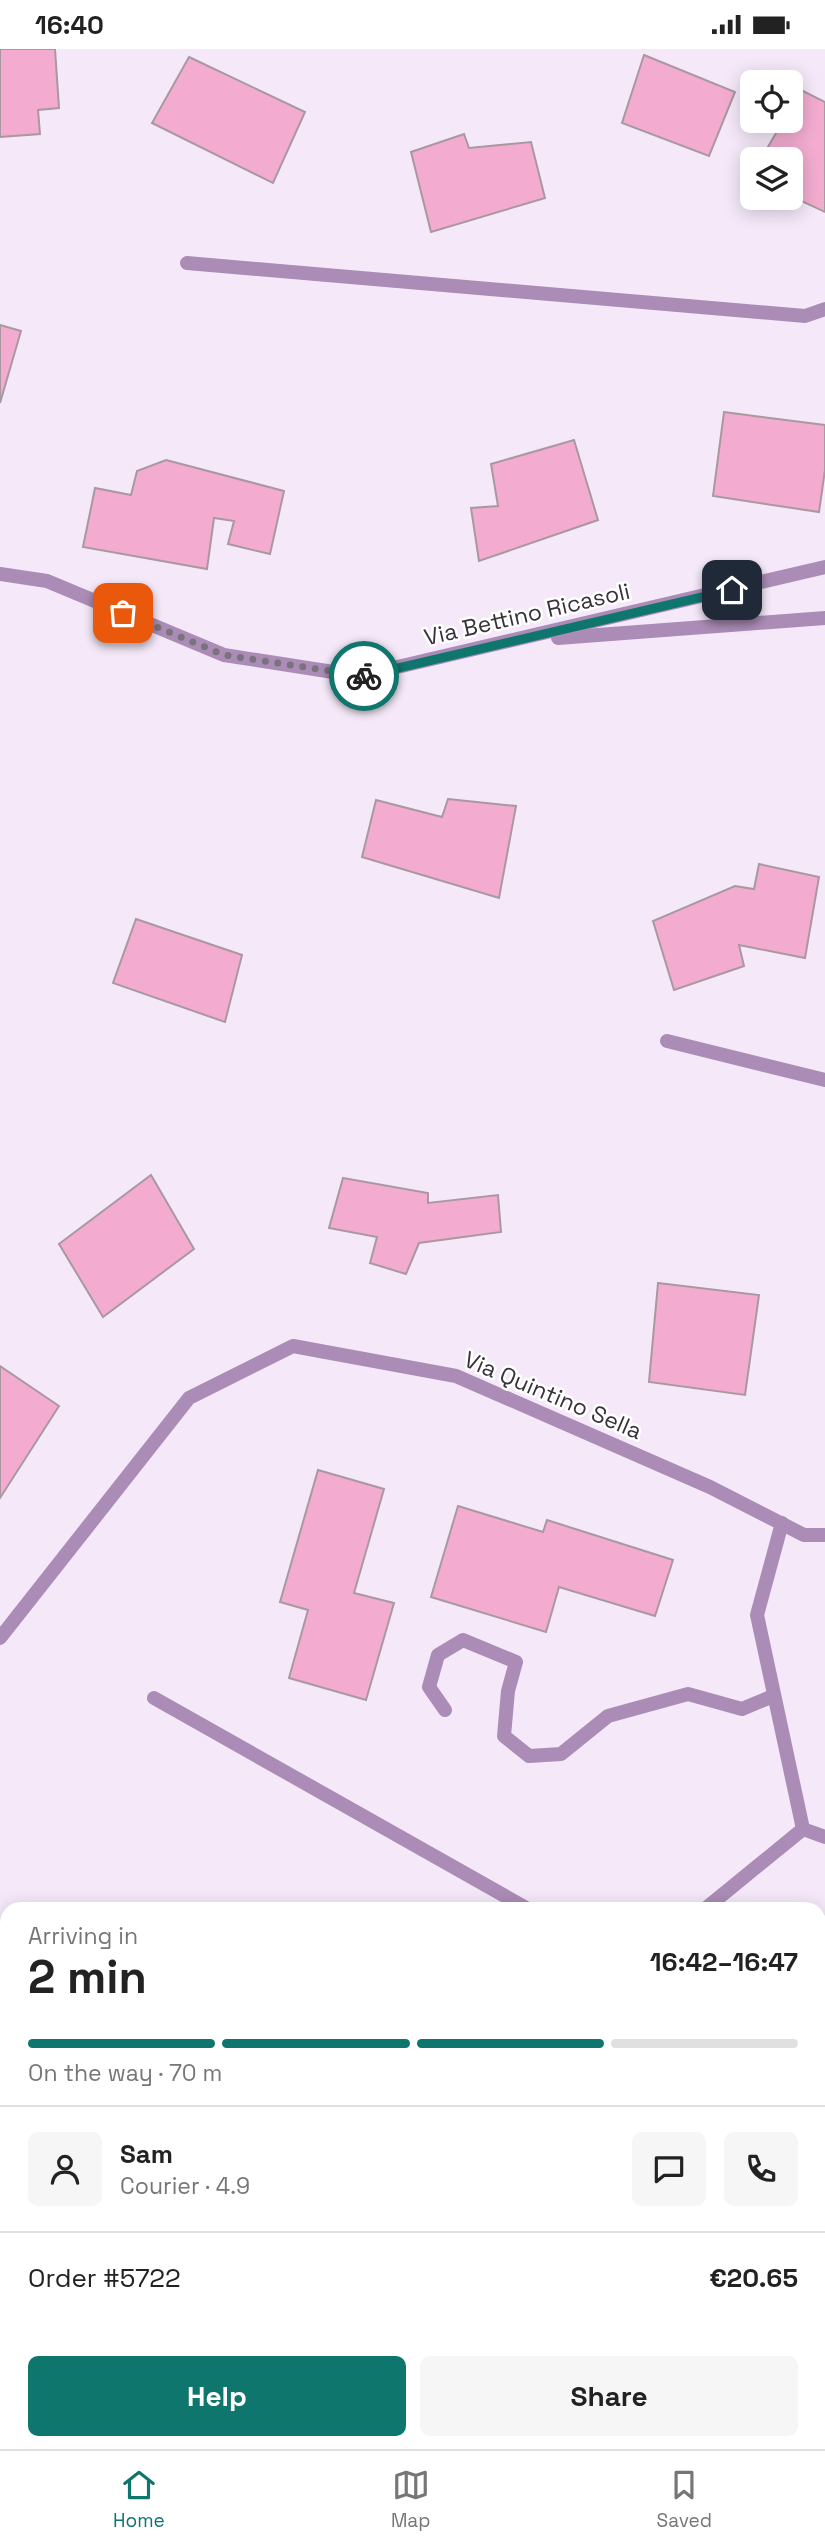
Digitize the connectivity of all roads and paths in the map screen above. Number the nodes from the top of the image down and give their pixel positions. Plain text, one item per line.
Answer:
1 (187, 263) dead end
2 (825, 309) edge
3 (819, 569) edge
4 (0, 574) edge
5 (825, 618) edge
6 (515, 641) junction
7 (667, 1041) dead end
8 (825, 1080) edge
9 (782, 1523) junction
10 (825, 1535) edge
11 (1, 1634) edge
12 (773, 1696) junction
13 (154, 1698) dead end
14 (445, 1710) dead end
15 (803, 1829) junction
16 (825, 1837) edge
17 (516, 1902) edge
18 (714, 1902) edge

1 - 2 street
3 - 6 street, Via Bettino Ricasoli
4 - 6 street, Via Bettino Ricasoli
5 - 6 street
7 - 8 street
9 - 10 street, Via Quintino Sella
9 - 11 street, Via Quintino Sella
9 - 12 street
12 - 14 street
12 - 15 street
13 - 17 street
15 - 16 street
15 - 18 street

